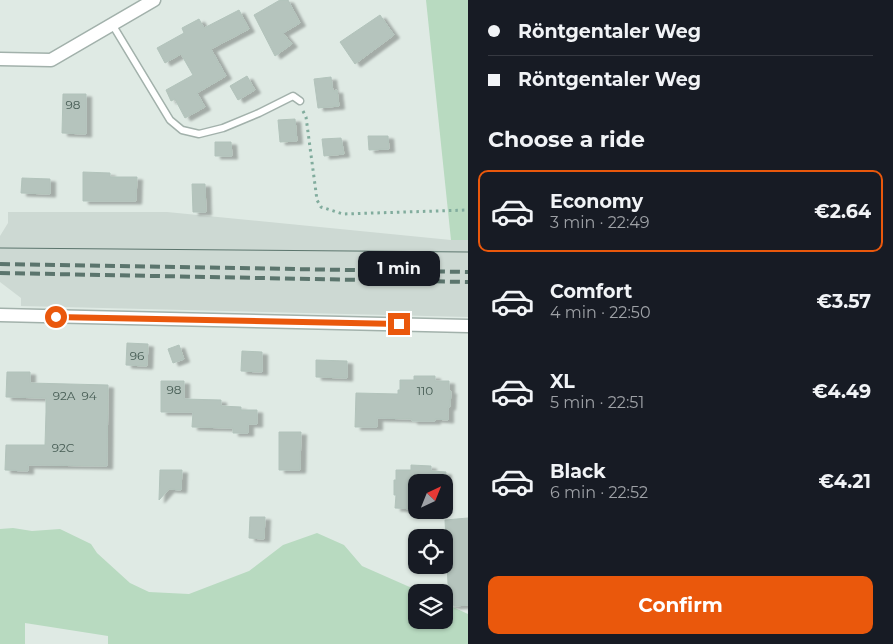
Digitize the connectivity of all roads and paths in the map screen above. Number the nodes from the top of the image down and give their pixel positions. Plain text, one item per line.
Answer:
1 (154, 0) edge
2 (112, 24) junction
3 (0, 59) edge
4 (300, 101) joint
5 (468, 210) edge
6 (0, 315) edge
7 (464, 326) edge

1 - 2 street
2 - 3 street
2 - 4 lane
4 - 5 path
6 - 7 street

